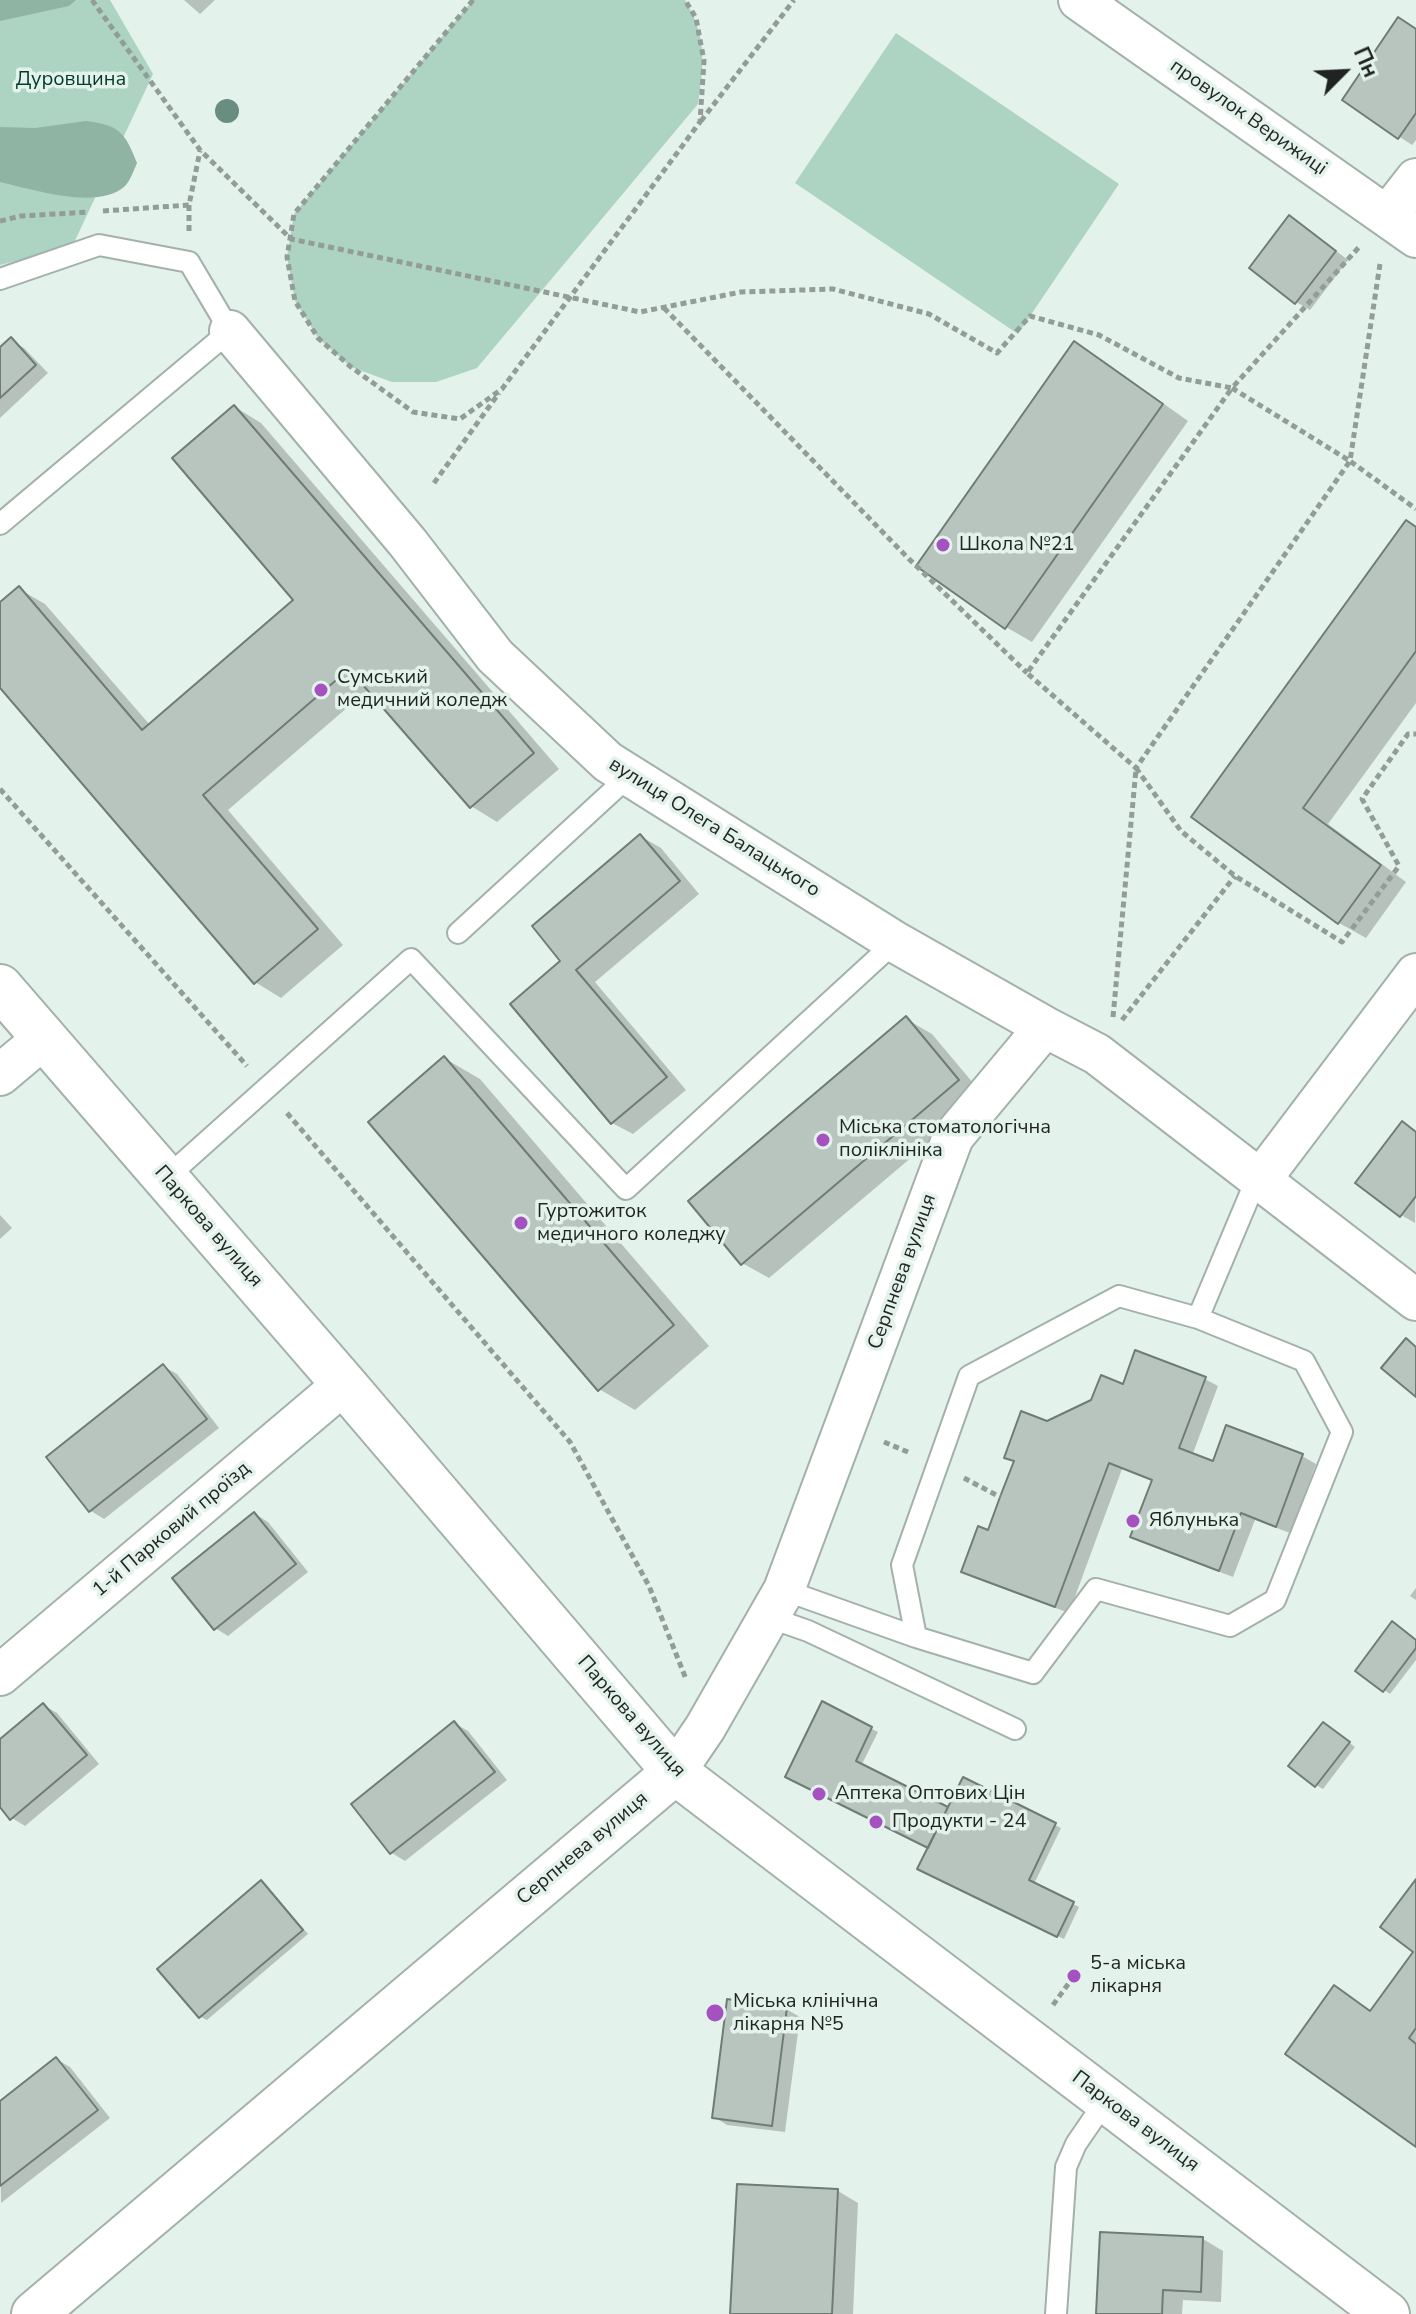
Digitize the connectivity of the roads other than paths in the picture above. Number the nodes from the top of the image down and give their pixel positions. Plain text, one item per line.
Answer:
1 (1079, 0) edge
2 (1416, 179) edge
3 (1402, 226) edge
4 (0, 279) edge
5 (230, 331) junction
6 (0, 524) edge
7 (629, 776) junction
8 (458, 933) dead end
9 (895, 942) junction
10 (1416, 974) edge
11 (0, 987) edge
12 (1045, 1027) junction
13 (44, 1038) junction
14 (0, 1075) edge
15 (166, 1178) junction
16 (1261, 1179) junction
17 (1416, 1300) edge
18 (1198, 1318) junction
19 (344, 1384) junction
20 (776, 1603) junction
21 (916, 1637) junction
22 (0, 1675) edge
23 (1015, 1729) dead end
24 (675, 1772) junction
25 (1106, 2100) junction
26 (34, 2314) edge
27 (1056, 2314) edge
28 (1387, 2314) edge

1 - 3 street, провулок Верижиці
2 - 3 street
4 - 5 lane
5 - 6 lane
5 - 7 street, вулиця Олега Балацького
7 - 8 lane
7 - 9 street, вулиця Олега Балацького
9 - 12 street, вулиця Олега Балацького
9 - 15 lane
10 - 16 street
11 - 13 main road, Паркова вулиця
12 - 16 street, вулиця Олега Балацького
12 - 20 street, Серпнева вулиця
13 - 14 street
13 - 15 main road, Паркова вулиця
15 - 19 main road, Паркова вулиця
16 - 17 street, вулиця Олега Балацького
16 - 18 lane
18 - 21 lane
18 - 21 lane
19 - 22 street, 1-й Парковий проїзд
19 - 24 main road, Паркова вулиця
20 - 21 lane
20 - 23 lane
20 - 24 street, Серпнева вулиця
24 - 25 main road, Паркова вулиця
24 - 26 main road, Серпнева вулиця
25 - 27 lane
25 - 28 main road, Паркова вулиця

